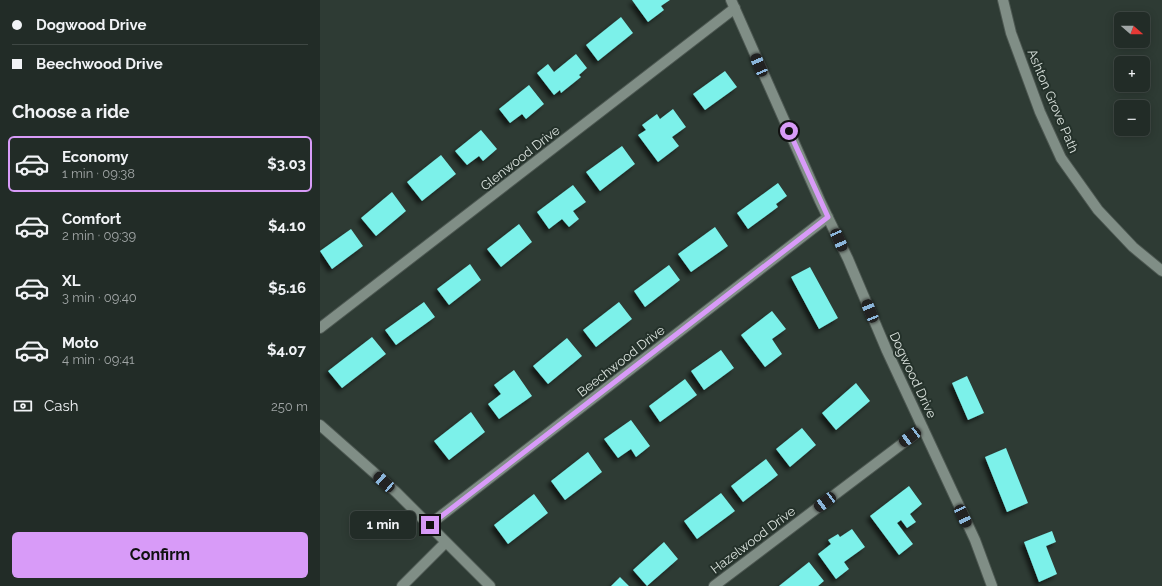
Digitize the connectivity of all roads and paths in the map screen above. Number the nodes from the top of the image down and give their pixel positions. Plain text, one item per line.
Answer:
1 (1003, 0) edge
2 (733, 4) edge
3 (828, 217) junction
4 (1162, 271) edge
5 (320, 328) edge
6 (320, 425) edge
7 (923, 428) junction
8 (430, 525) junction
9 (446, 542) junction
10 (402, 586) edge
11 (490, 586) edge
12 (714, 586) edge
13 (992, 586) edge

1 - 4 street, Ashton Grove Path
2 - 3 street, Dogwood Drive
2 - 5 street, Glenwood Drive
3 - 7 street, Dogwood Drive
3 - 8 street, Beechwood Drive
6 - 8 street
7 - 12 street, Hazelwood Drive
7 - 13 street, Dogwood Drive
8 - 9 street
9 - 10 street
9 - 11 street

